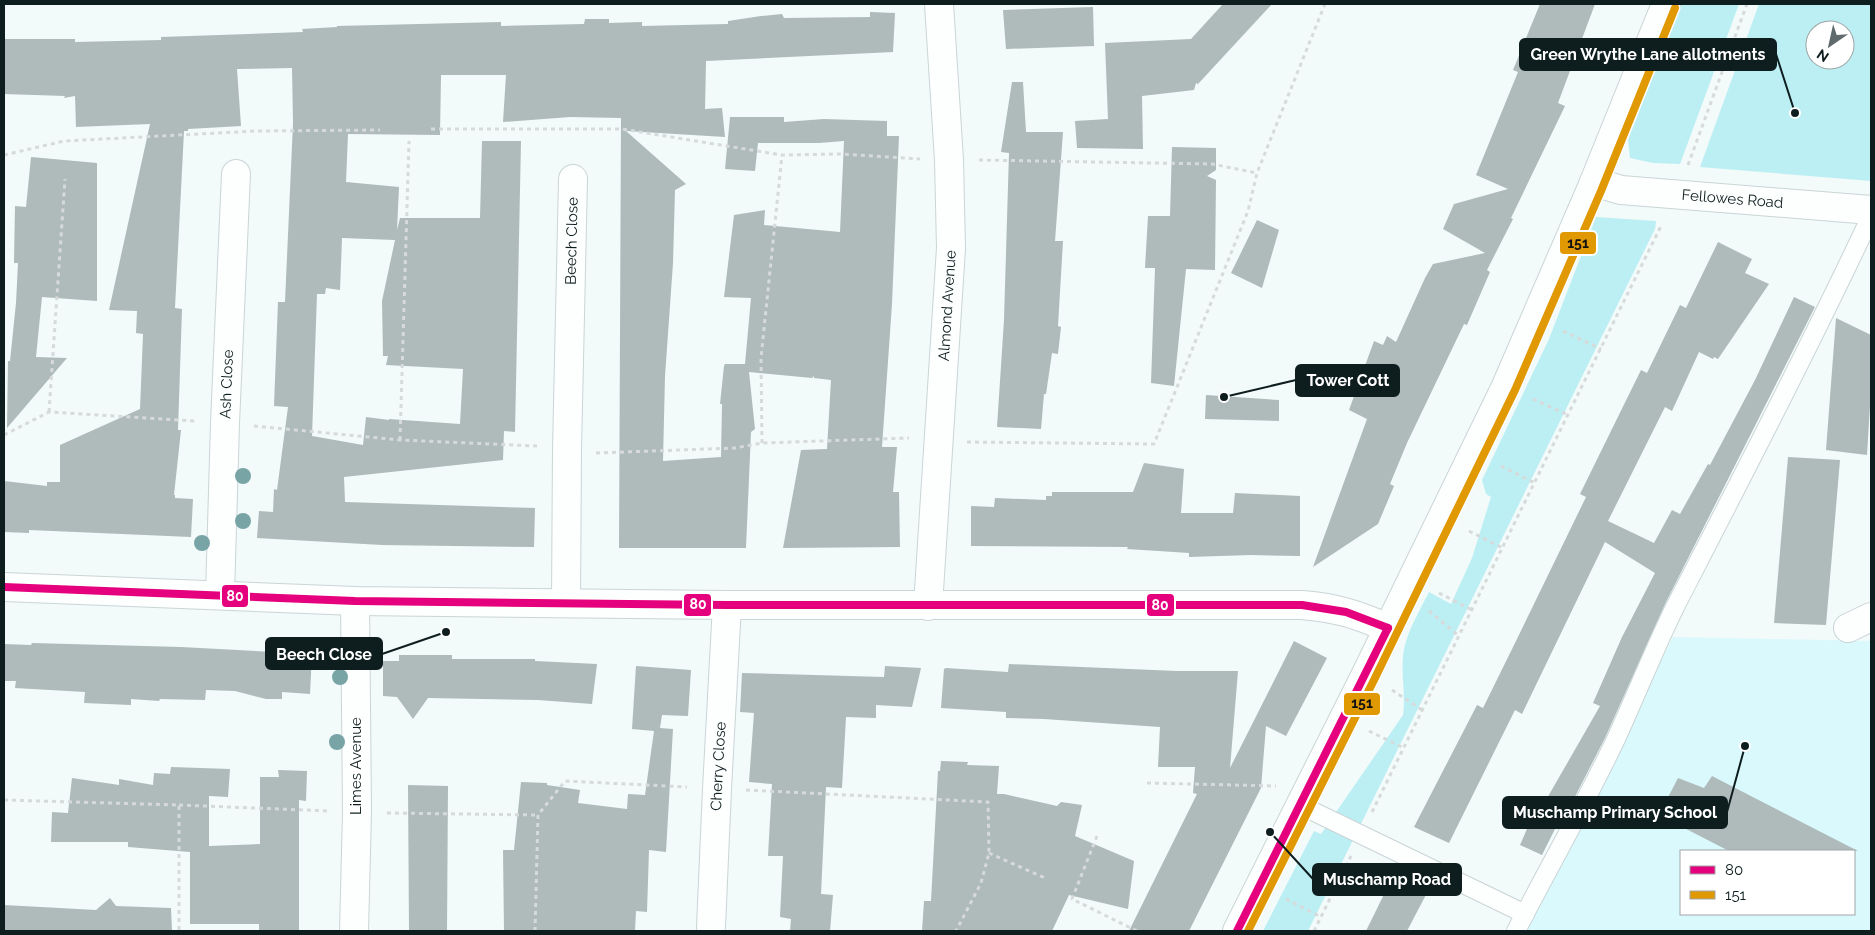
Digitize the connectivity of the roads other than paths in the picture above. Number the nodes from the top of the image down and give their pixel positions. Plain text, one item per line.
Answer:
1 (939, 4) edge
2 (1666, 4) edge
3 (236, 174) dead end
4 (573, 179) dead end
5 (1594, 182) junction
6 (1871, 210) edge
7 (1871, 216) edge
8 (4, 587) edge
9 (220, 595) junction
10 (355, 601) junction
11 (566, 603) junction
12 (728, 605) junction
13 (928, 606) junction
14 (1388, 628) junction
15 (1305, 796) junction
16 (1525, 914) junction
17 (710, 930) edge
18 (354, 931) edge
19 (1237, 931) edge
20 (1516, 931) edge

1 - 13 street, Almond Avenue
2 - 5 street
3 - 9 street, Ash Close
4 - 11 street, Beech Close
5 - 6 street, Fellowes Road
5 - 14 street
7 - 16 lane
8 - 9 street
9 - 10 street
10 - 11 street
10 - 18 street, Limes Avenue
11 - 12 street
12 - 13 street
12 - 17 street, Cherry Close
13 - 14 street
14 - 15 street
15 - 16 lane
15 - 19 street
16 - 20 lane

